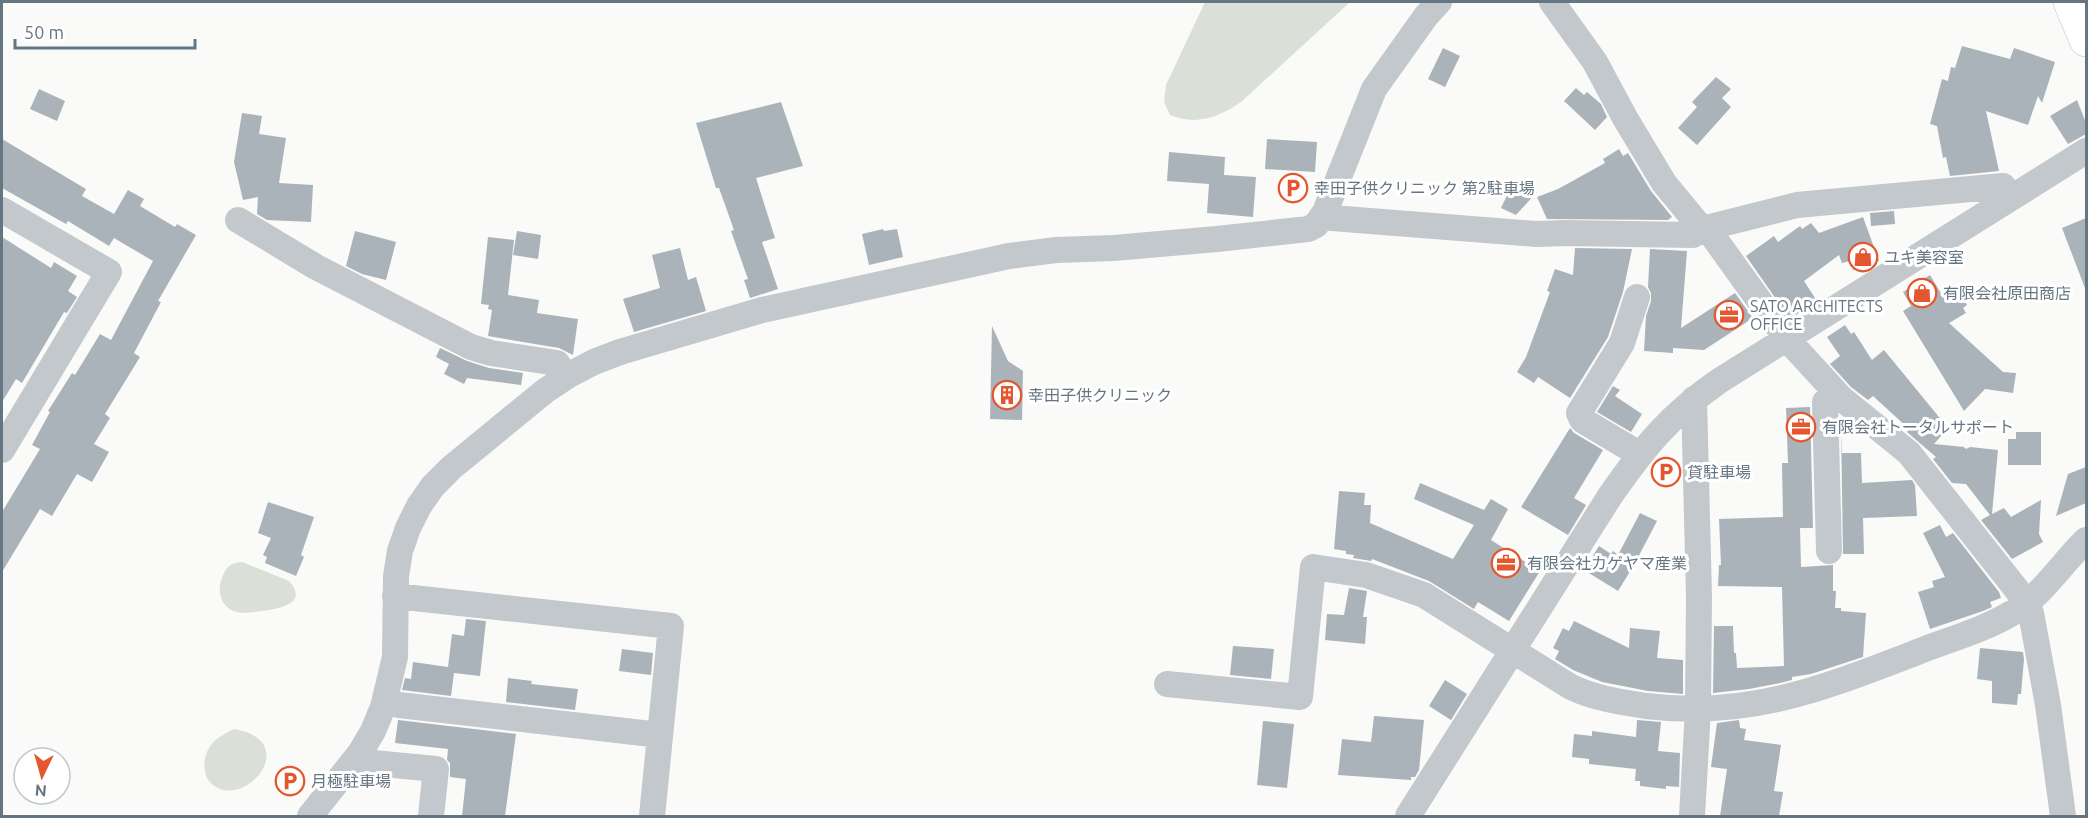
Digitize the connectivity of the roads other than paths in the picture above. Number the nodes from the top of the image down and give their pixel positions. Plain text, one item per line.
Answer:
1 (1438, 2) edge
2 (1552, 2) edge
3 (2070, 2) edge
4 (2086, 40) edge
5 (2086, 151) edge
6 (2010, 198) junction
7 (2, 210) edge
8 (1324, 214) junction
9 (238, 220) dead end
10 (1704, 229) junction
11 (1637, 297) dead end
12 (1786, 338) junction
13 (567, 377) junction
14 (1835, 392) junction
15 (1694, 399) junction
16 (2, 450) edge
17 (1639, 454) junction
18 (2086, 540) edge
19 (1829, 551) dead end
20 (396, 596) junction
21 (2025, 604) junction
22 (1513, 650) junction
23 (1167, 684) dead end
24 (385, 701) junction
25 (1698, 709) junction
26 (660, 735) junction
27 (360, 753) junction
28 (310, 816) edge
29 (431, 816) edge
30 (652, 816) edge
31 (1408, 816) edge
32 (1692, 816) edge
33 (2063, 816) edge

1 - 8 street
2 - 10 street
3 - 4 main road
5 - 6 street
6 - 10 street
6 - 12 street
7 - 16 street
8 - 10 street
8 - 13 street
9 - 13 street
10 - 12 street
11 - 17 street
12 - 14 street
12 - 15 street
13 - 20 street
14 - 19 street
14 - 21 street
15 - 17 street
15 - 25 street
17 - 22 street
18 - 21 street
20 - 24 street
20 - 26 street
21 - 25 street
21 - 33 street
22 - 23 street
22 - 25 street
22 - 31 street
24 - 26 street
24 - 27 street
25 - 32 street
26 - 30 street
27 - 28 street
27 - 29 street

